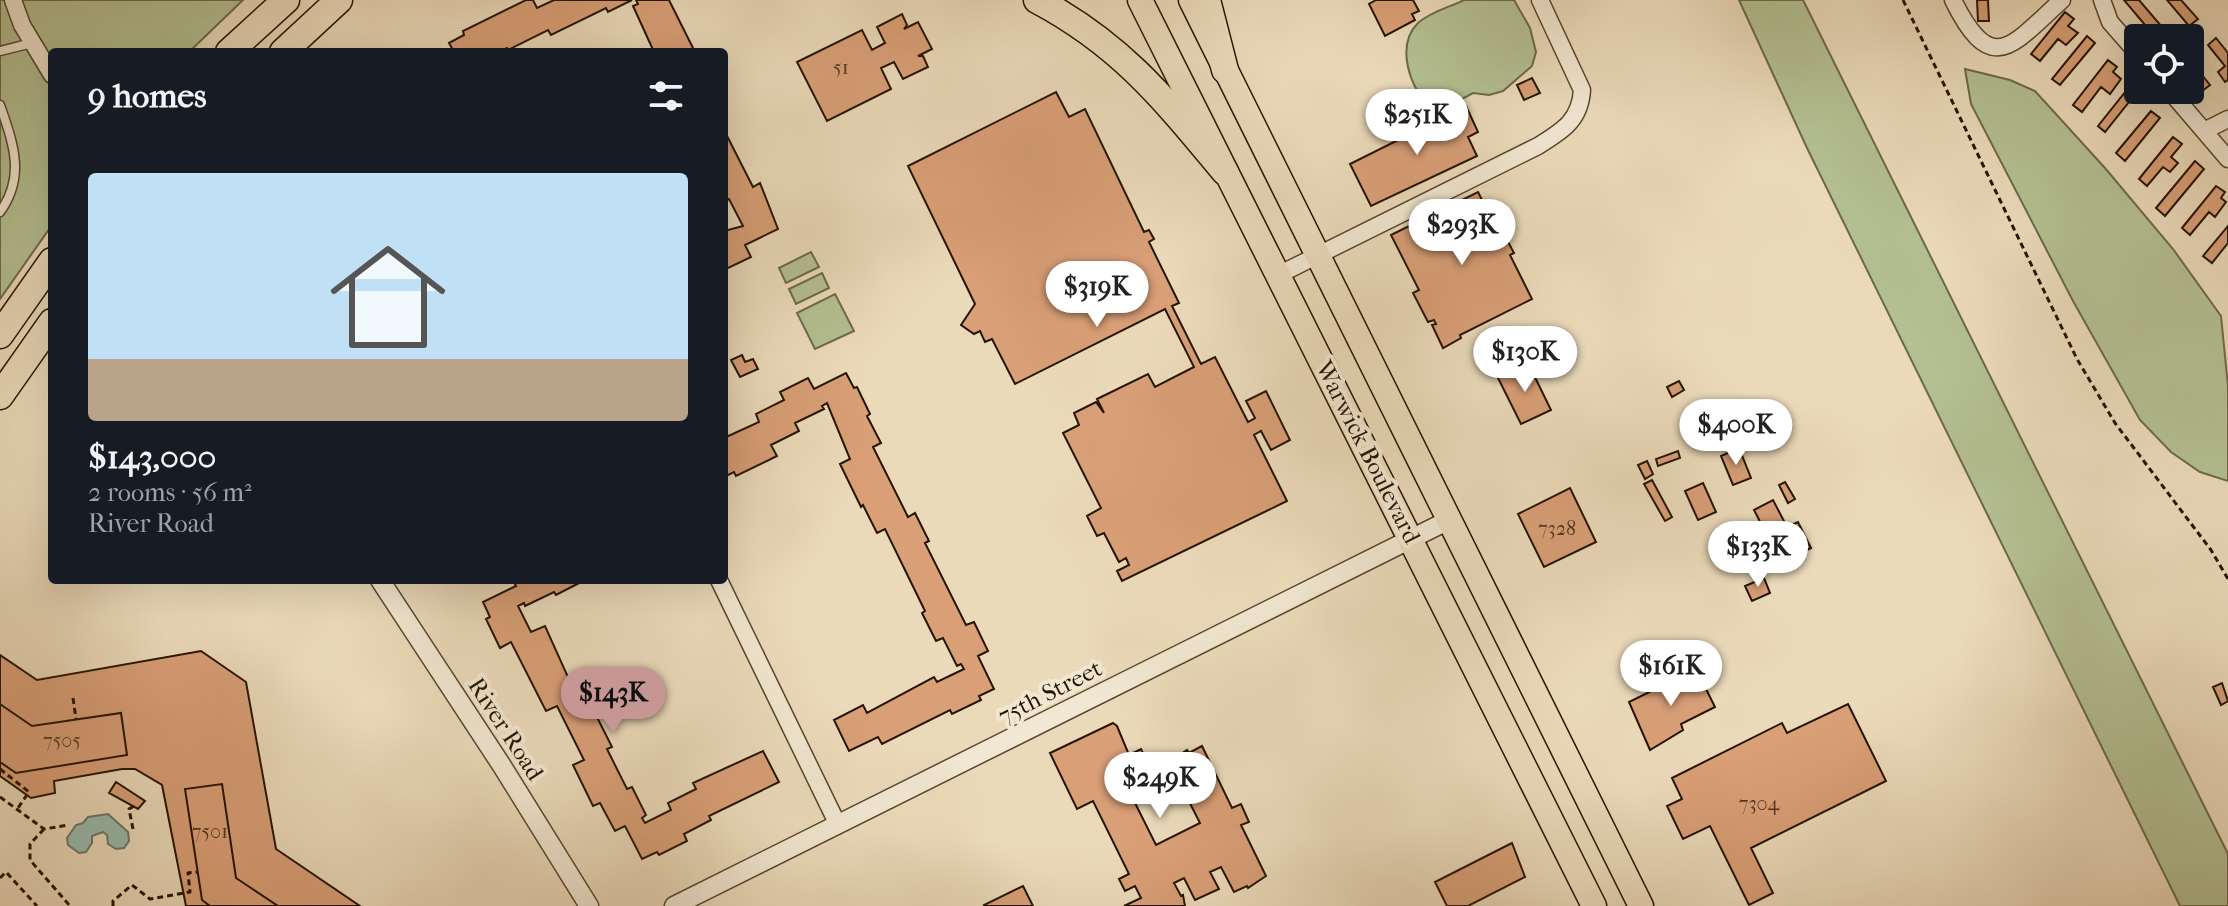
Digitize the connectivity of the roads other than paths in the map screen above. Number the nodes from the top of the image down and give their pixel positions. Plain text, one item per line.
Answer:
1 (13, 0) edge
2 (286, 0) edge
3 (339, 0) edge
4 (1037, 0) edge
5 (1140, 0) edge
6 (1191, 0) edge
7 (1207, 0) edge
8 (1540, 0) edge
9 (1953, 0) edge
10 (2062, 0) edge
11 (2102, 0) edge
12 (2124, 38) edge
13 (32, 43) junction
14 (233, 48) edge
15 (287, 48) edge
16 (0, 51) edge
17 (48, 69) edge
18 (1225, 70) junction
19 (2181, 104) edge
20 (0, 105) edge
21 (2228, 119) edge
22 (2204, 131) junction
23 (2228, 159) edge
24 (1225, 172) junction
25 (0, 212) edge
26 (1317, 254) junction
27 (48, 267) edge
28 (1278, 275) junction
29 (48, 329) edge
30 (0, 335) edge
31 (0, 396) edge
32 (1449, 520) junction
33 (1412, 539) junction
34 (383, 584) edge
35 (721, 584) edge
36 (838, 825) junction
37 (589, 906) edge
38 (674, 906) edge
39 (1594, 906) edge
40 (1641, 906) edge

1 - 13 street
2 - 14 highway
3 - 15 highway
4 - 24 highway
5 - 24 main road, Warwick Boulevard
6 - 18 main road, Warwick Boulevard
7 - 18 highway
8 - 26 street
9 - 10 street
11 - 12 street
13 - 16 lane
13 - 17 street
18 - 26 main road, Warwick Boulevard
19 - 22 street
20 - 25 lane
21 - 22 street
22 - 23 street
24 - 28 main road, Warwick Boulevard
26 - 28 street
26 - 32 main road, Warwick Boulevard
27 - 30 highway
28 - 33 main road, Warwick Boulevard
29 - 31 highway
32 - 33 street, 75th Street
32 - 40 main road, Warwick Boulevard
33 - 36 street, 75th Street
33 - 39 main road, Warwick Boulevard
34 - 37 street, River Road
35 - 36 street
36 - 38 street, 75th Street

